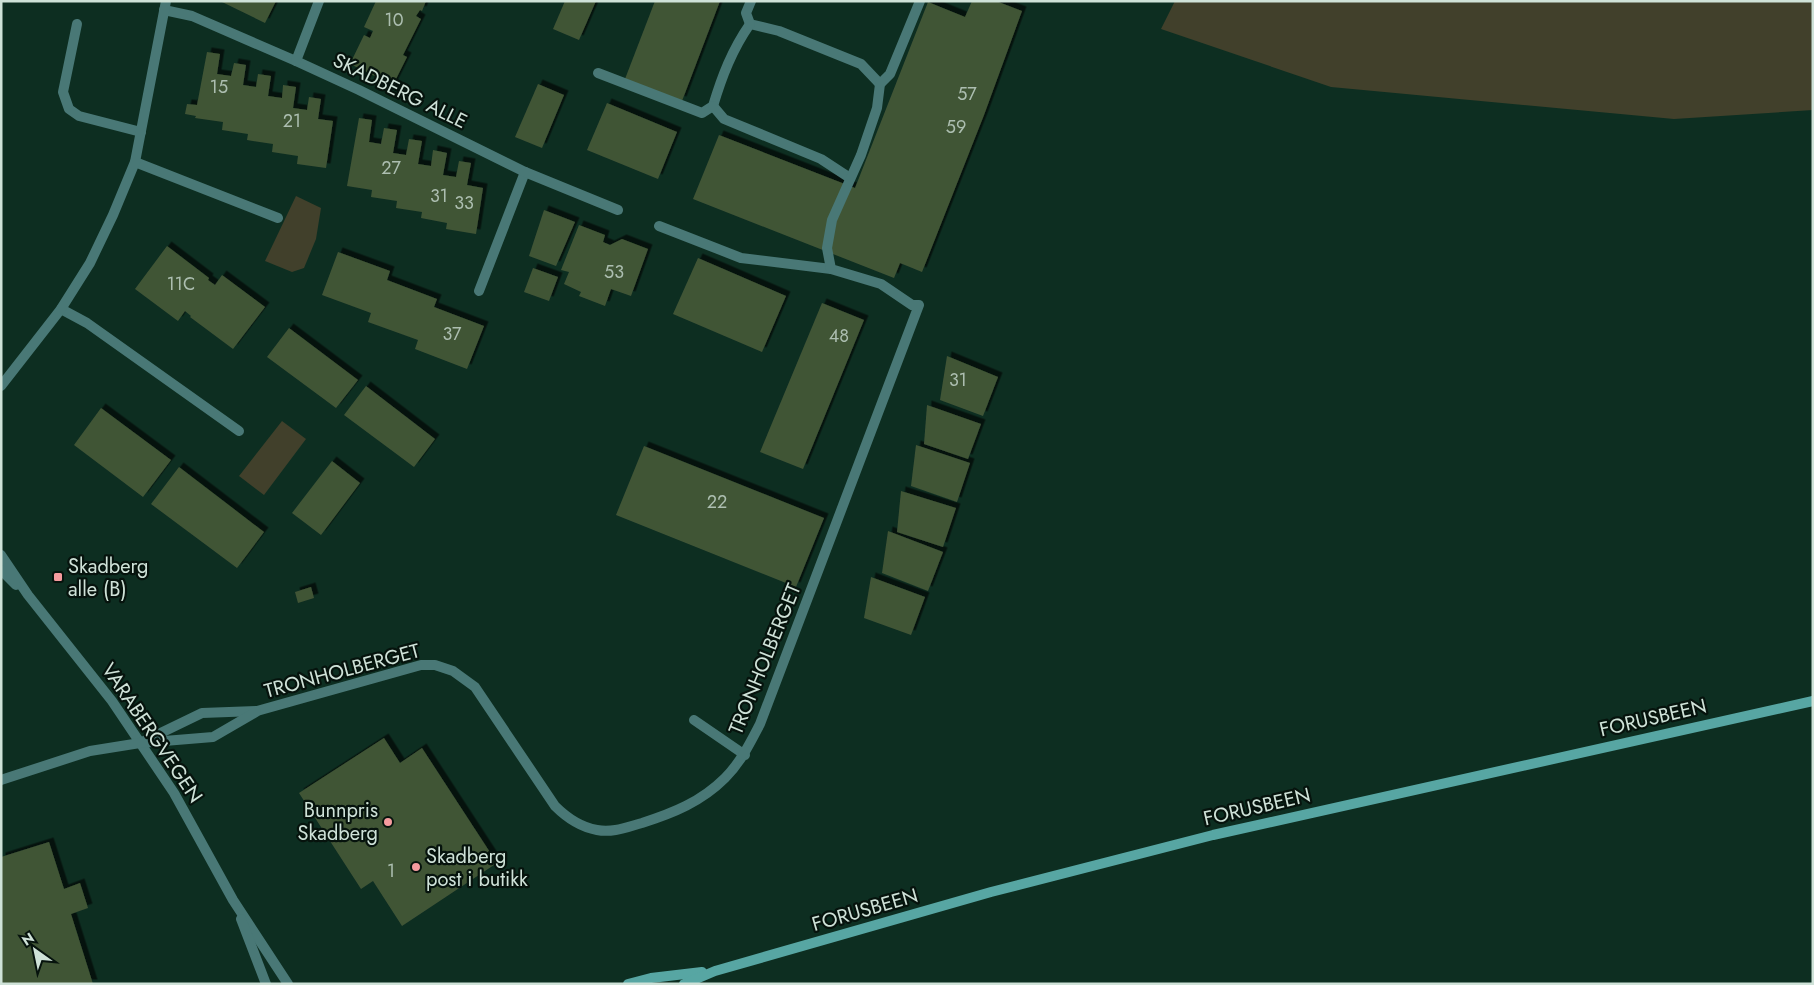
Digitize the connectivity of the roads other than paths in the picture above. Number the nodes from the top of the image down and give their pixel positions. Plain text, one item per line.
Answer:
1 (319, 1) edge
2 (751, 1) edge
3 (920, 1) edge
4 (165, 6) edge
5 (77, 24) dead end
6 (750, 24) junction
7 (296, 61) junction
8 (598, 73) dead end
9 (880, 84) junction
10 (713, 106) junction
11 (141, 132) junction
12 (135, 162) junction
13 (525, 172) junction
14 (850, 178) junction
15 (618, 210) dead end
16 (278, 218) dead end
17 (659, 226) dead end
18 (831, 269) junction
19 (479, 291) dead end
20 (61, 309) junction
21 (3, 382) edge
22 (239, 431) dead end
23 (1, 555) edge
24 (1, 570) edge
25 (28, 596) junction
26 (1813, 700) edge
27 (257, 711) junction
28 (694, 720) dead end
29 (140, 743) junction
30 (745, 755) junction
31 (1, 780) edge
32 (233, 900) junction
33 (716, 971) junction
34 (266, 984) edge
35 (288, 984) edge
36 (628, 984) edge
37 (684, 984) edge

1 - 7 street
2 - 6 street
3 - 9 street
4 - 7 street, SKADBERG ALLE
4 - 11 street, SKADBERG ALLE
5 - 11 street
6 - 9 street
6 - 10 street
7 - 13 street, SKADBERG ALLE
8 - 10 street
9 - 14 street
10 - 14 street
11 - 12 street, SKADBERG ALLE
12 - 16 street
12 - 20 street, SKADBERG ALLE
13 - 15 street, SKADBERG ALLE
13 - 19 street
14 - 18 street
17 - 18 street, TRONHOLBERGET
18 - 30 street, TRONHOLBERGET
20 - 21 street, SKADBERG ALLE
20 - 22 street
23 - 25 street, VARABERGVEGEN
24 - 25 street, VARABERGVEGEN
25 - 29 street, VARABERGVEGEN
26 - 33 main road, FORUSBEEN
27 - 29 street, TRONHOLBERGET
27 - 29 street, TRONHOLBERGET
27 - 30 street, TRONHOLBERGET
28 - 30 street
29 - 31 street
29 - 32 street, VARABERGVEGEN
32 - 34 street
32 - 35 street
33 - 36 main road, FORUSBEEN
33 - 37 main road, FORUSBEEN

